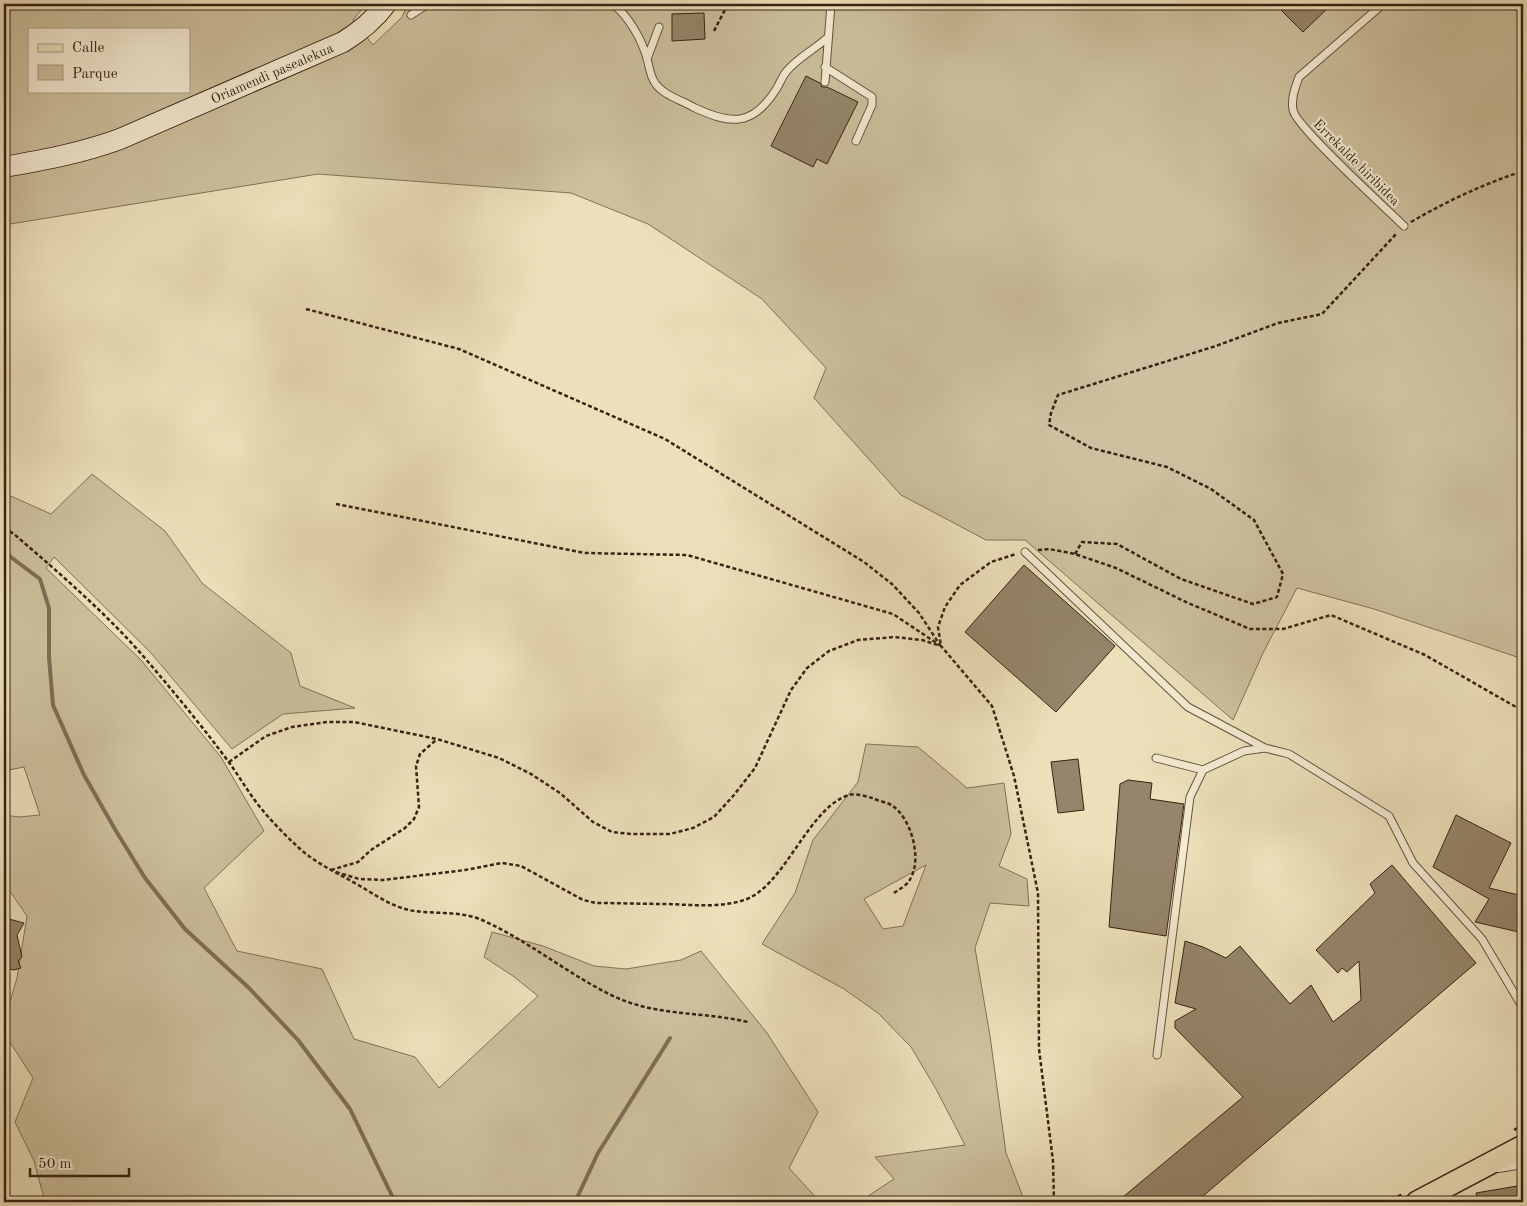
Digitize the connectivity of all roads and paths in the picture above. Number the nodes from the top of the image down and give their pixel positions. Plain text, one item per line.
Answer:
1 (386, 4) edge
2 (428, 4) edge
3 (613, 4) edge
4 (667, 4) edge
5 (728, 4) edge
6 (830, 4) edge
7 (1383, 4) edge
8 (668, 8) dead end
9 (411, 15) dead end
10 (659, 26) dead end
11 (714, 31) dead end
12 (827, 38) junction
13 (647, 59) junction
14 (825, 67) junction
15 (825, 82) dead end
16 (856, 141) dead end
17 (4, 167) edge
18 (1523, 171) edge
19 (1404, 226) junction
20 (306, 309) dead end
21 (336, 504) dead end
22 (4, 528) edge
23 (1025, 552) junction
24 (1075, 554) junction
25 (941, 646) junction
26 (1523, 711) edge
27 (437, 739) junction
28 (1265, 748) junction
29 (1156, 758) dead end
30 (229, 762) junction
31 (1203, 770) junction
32 (330, 871) junction
33 (894, 893) dead end
34 (1523, 1008) edge
35 (748, 1022) dead end
36 (1157, 1055) dead end
37 (1523, 1146) edge
38 (1523, 1161) edge
39 (1482, 1167) junction
40 (1054, 1202) edge
41 (1417, 1202) edge

1 - 17 main road, Oriamendi pasealekua
2 - 9 lane
3 - 13 lane
4 - 8 path
5 - 11 path
6 - 12 lane
7 - 19 lane, Errekalde hiribidea
10 - 13 lane
12 - 13 lane
12 - 14 lane
14 - 15 lane
14 - 16 lane
18 - 19 path
19 - 24 path
20 - 25 path
21 - 25 path
22 - 30 path
23 - 24 path
23 - 25 path
23 - 28 lane
24 - 26 path
25 - 27 path
25 - 40 path
27 - 30 path
27 - 32 path
28 - 31 lane
28 - 34 lane
29 - 31 lane
30 - 32 path
31 - 36 lane
32 - 33 path
32 - 35 path
37 - 39 main road
38 - 39 street
39 - 41 main road

